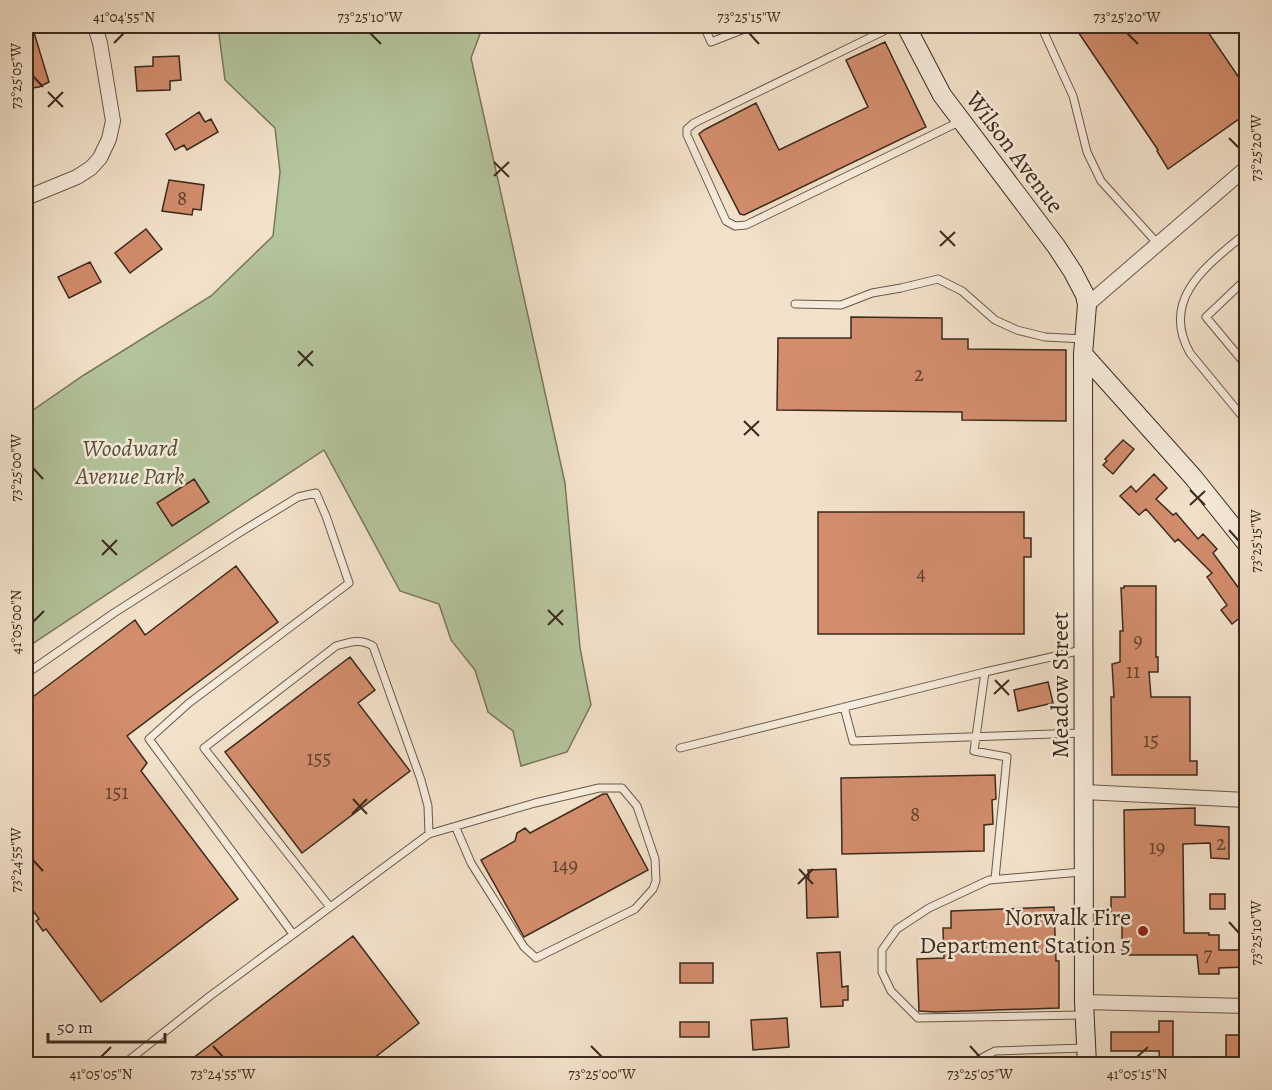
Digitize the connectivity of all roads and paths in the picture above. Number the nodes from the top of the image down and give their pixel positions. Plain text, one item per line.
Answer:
1 (94, 26) edge
2 (704, 26) edge
3 (752, 26) edge
4 (894, 26) edge
5 (906, 26) edge
6 (1041, 26) edge
7 (961, 121) junction
8 (1246, 168) edge
9 (26, 198) edge
10 (1246, 233) edge
11 (1158, 244) junction
12 (1246, 279) edge
13 (795, 304) dead end
14 (1087, 305) junction
15 (1084, 347) junction
16 (1246, 365) edge
17 (1246, 421) edge
18 (1246, 543) edge
19 (1084, 650) junction
20 (985, 672) junction
21 (26, 674) edge
22 (844, 707) junction
23 (1084, 733) junction
24 (976, 737) junction
25 (680, 748) dead end
26 (1084, 792) junction
27 (1246, 800) edge
28 (456, 828) junction
29 (429, 834) junction
30 (1084, 872) junction
31 (995, 879) junction
32 (330, 907) junction
33 (293, 934) junction
34 (1246, 1006) edge
35 (1084, 1009) junction
36 (1087, 1056) edge
37 (124, 1065) edge
38 (970, 1065) edge

1 - 9 street
2 - 3 lane
4 - 7 lane
5 - 7 main road, Wilson Avenue
6 - 11 lane
7 - 14 main road, Wilson Avenue
8 - 11 street
10 - 17 lane
11 - 14 street
12 - 16 lane
13 - 15 lane
14 - 15 main road, Meadow Street
15 - 18 main road
15 - 19 main road, Meadow Street
19 - 20 lane
19 - 23 main road, Meadow Street
20 - 22 lane
20 - 24 lane
21 - 33 lane
22 - 24 lane
22 - 25 lane
23 - 24 lane
23 - 26 main road, Meadow Street
24 - 31 lane
26 - 27 street
26 - 30 main road, Meadow Street
28 - 28 lane
28 - 29 lane
29 - 32 lane
29 - 32 lane
30 - 31 lane
30 - 35 main road, Meadow Street
31 - 35 lane
32 - 33 lane
33 - 37 lane
34 - 35 street
35 - 36 main road, Meadow Street
36 - 38 lane

